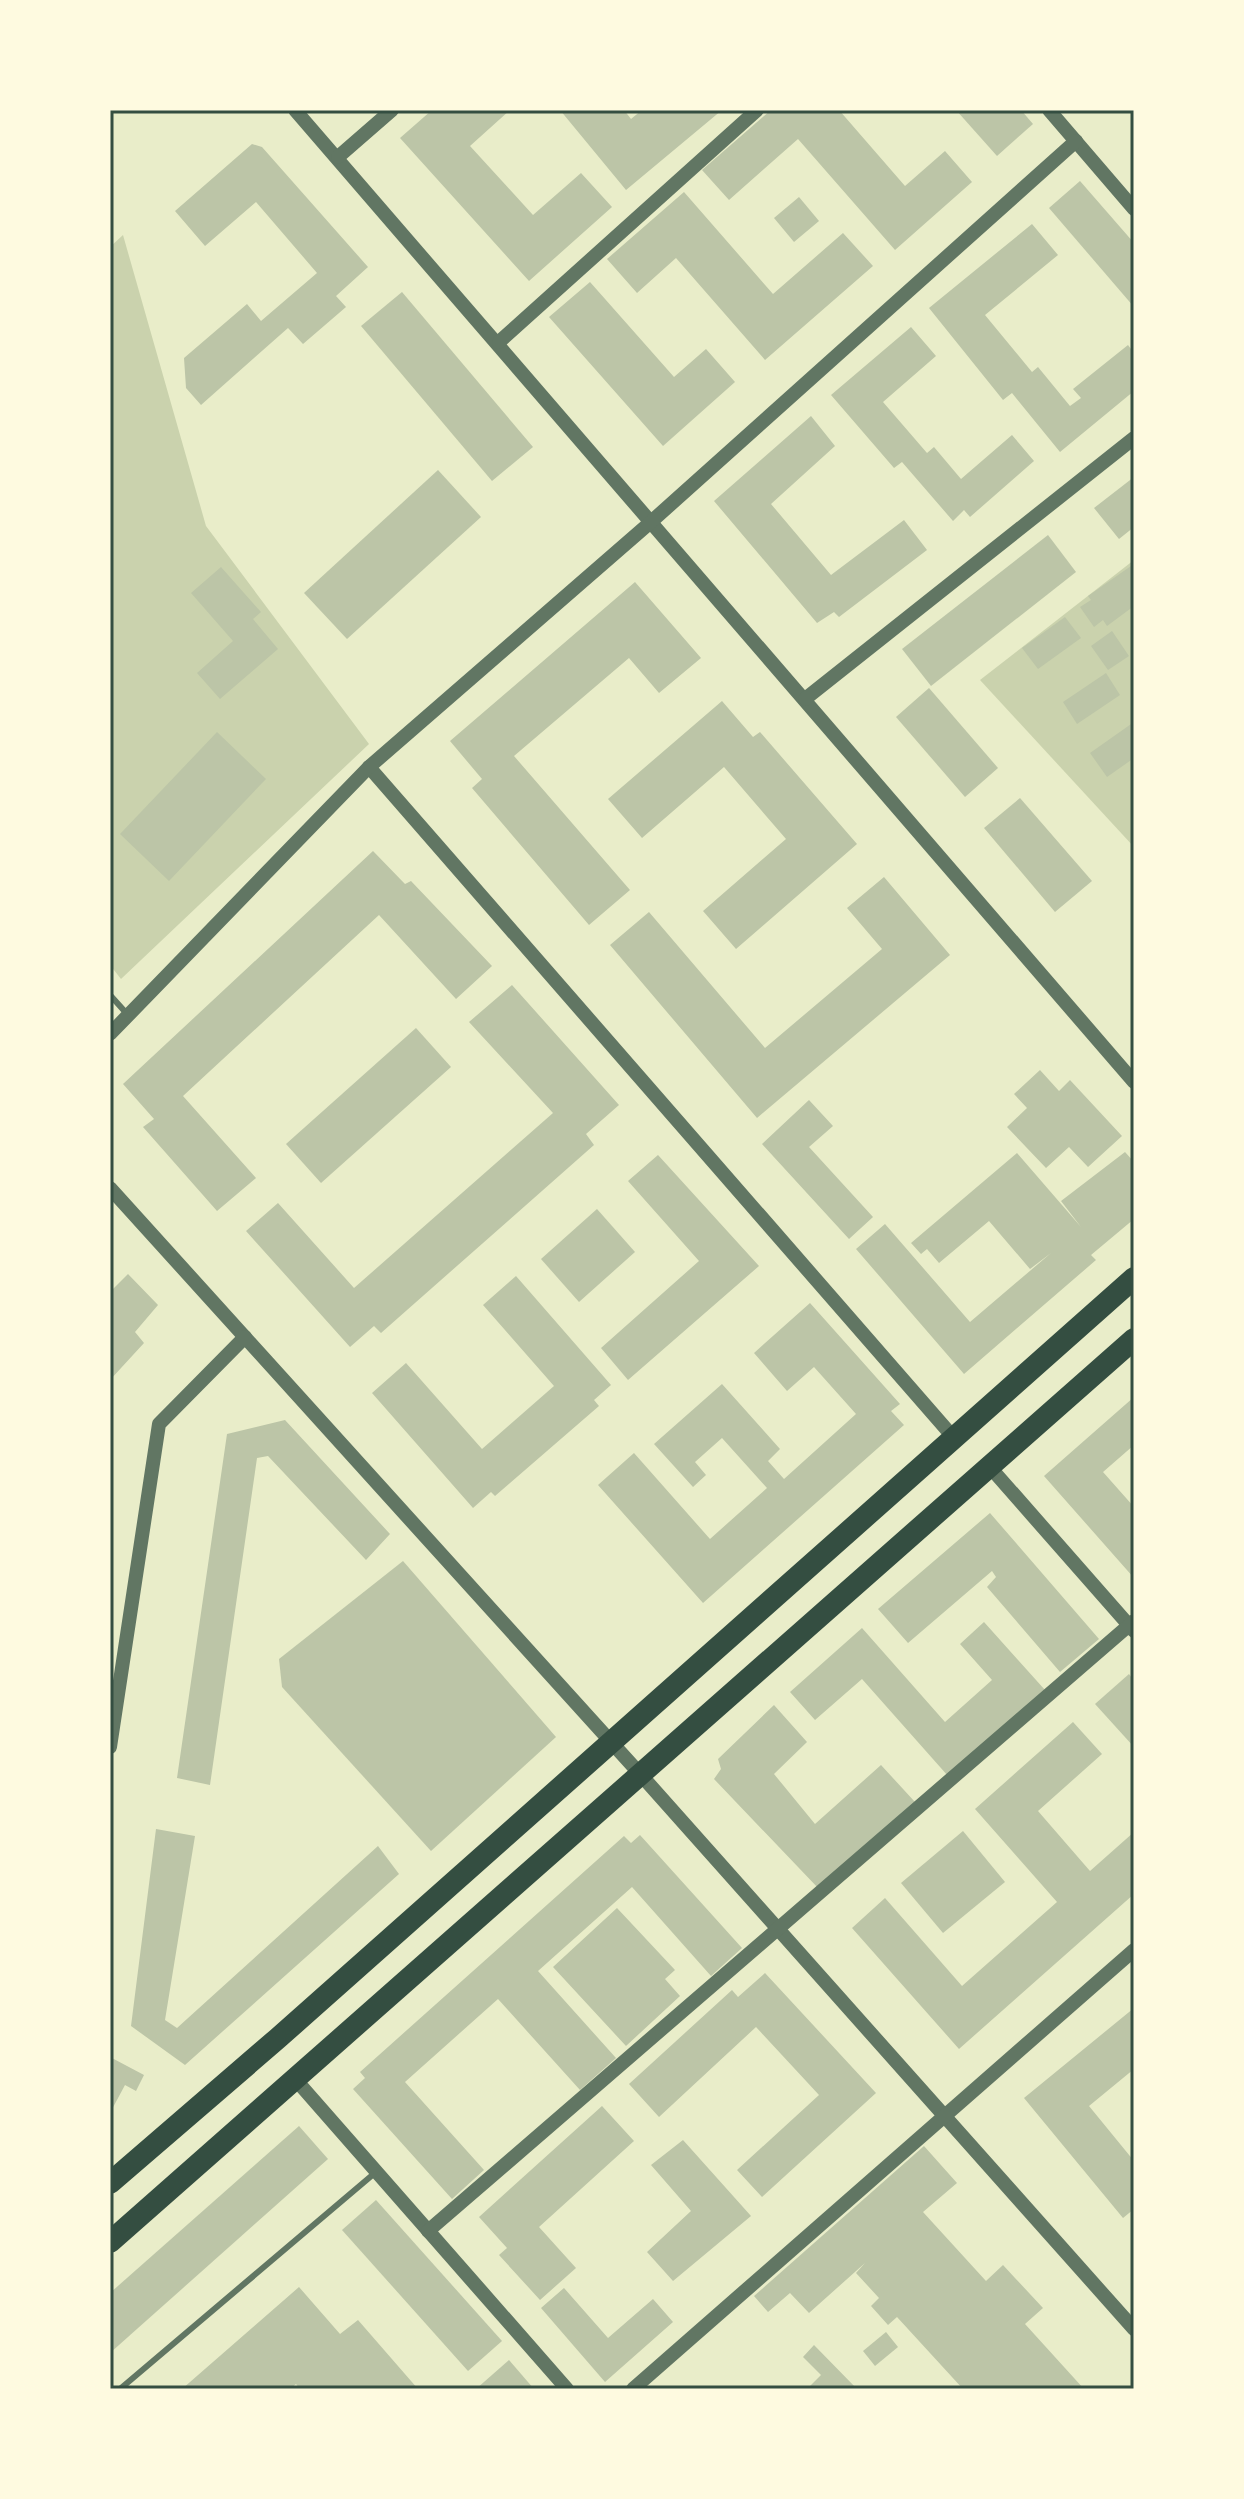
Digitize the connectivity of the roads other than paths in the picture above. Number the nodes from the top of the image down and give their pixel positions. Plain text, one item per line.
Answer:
1 (295, 110) edge
2 (392, 110) edge
3 (757, 110) edge
4 (1049, 110) edge
5 (1076, 141) junction
6 (338, 157) junction
7 (1134, 209) edge
8 (499, 342) junction
9 (1134, 438) edge
10 (652, 521) junction
11 (805, 699) junction
12 (369, 767) junction
13 (110, 995) edge
14 (128, 1015) junction
15 (110, 1034) edge
16 (1134, 1082) edge
17 (110, 1188) edge
18 (1134, 1278) edge
19 (245, 1337) junction
20 (1134, 1339) edge
21 (954, 1438) junction
22 (989, 1466) junction
23 (1132, 1626) edge
24 (609, 1741) junction
25 (110, 1747) edge
26 (641, 1775) junction
27 (777, 1930) junction
28 (1134, 1950) edge
29 (296, 2080) junction
30 (943, 2118) junction
31 (376, 2172) junction
32 (110, 2183) edge
33 (428, 2231) junction
34 (110, 2242) edge
35 (1134, 2329) edge
36 (120, 2389) edge
37 (567, 2389) edge
38 (633, 2389) edge

1 - 6 street
2 - 6 street
3 - 8 street
4 - 5 street
5 - 7 street
5 - 10 street
6 - 8 street
8 - 10 street
9 - 11 street
10 - 11 street
10 - 12 street
11 - 16 street
12 - 14 street
12 - 21 street
13 - 14 lane
14 - 15 street
17 - 19 street
18 - 21 highway
19 - 24 street
19 - 25 street
20 - 22 highway
21 - 24 highway
22 - 23 street
22 - 26 highway
23 - 27 street
24 - 26 street
24 - 32 highway
26 - 27 street
26 - 29 highway
27 - 30 street
27 - 33 street
28 - 30 street
29 - 31 street
29 - 34 highway
30 - 35 street
30 - 38 street
31 - 33 street
31 - 36 lane
33 - 37 street

